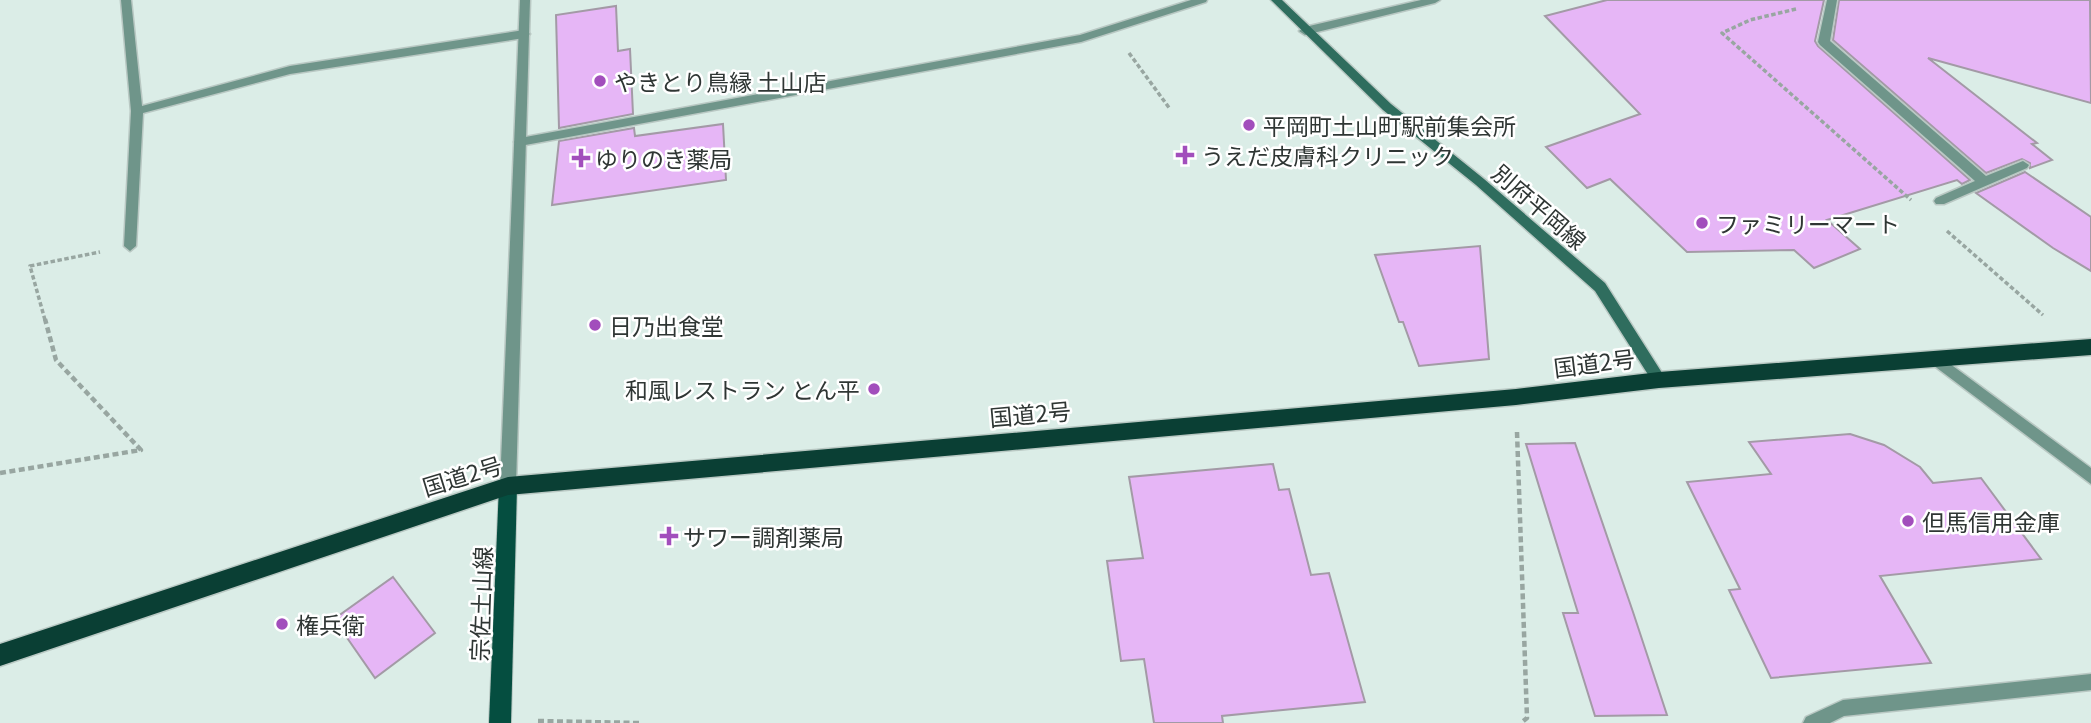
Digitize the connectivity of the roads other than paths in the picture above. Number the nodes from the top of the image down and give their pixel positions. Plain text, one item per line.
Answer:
1 (126, 0) edge
2 (525, 0) edge
3 (1202, 0) edge
4 (1276, 0) edge
5 (1435, 0) edge
6 (1832, 0) edge
7 (1305, 31) junction
8 (524, 34) junction
9 (137, 111) junction
10 (520, 142) junction
11 (2022, 165) dead end
12 (1983, 181) junction
13 (1940, 201) dead end
14 (130, 246) road end
15 (2085, 347) edge
16 (1934, 358) junction
17 (1659, 380) junction
18 (2091, 477) edge
19 (508, 486) junction
20 (0, 655) edge
21 (2091, 682) edge
22 (500, 722) edge
23 (1812, 723) edge

1 - 9 street
2 - 8 street
3 - 10 street
4 - 7 main road, 別府平岡線
5 - 7 street
6 - 12 street
7 - 17 main road, 別府平岡線
8 - 9 street
8 - 10 street
9 - 14 street
10 - 19 street
11 - 12 street
12 - 13 street
15 - 16 highway, 国道2号
16 - 17 highway, 国道2号
16 - 18 street
17 - 19 highway, 国道2号
19 - 20 highway, 国道2号
19 - 22 main road, 宗佐土山線
21 - 23 street

